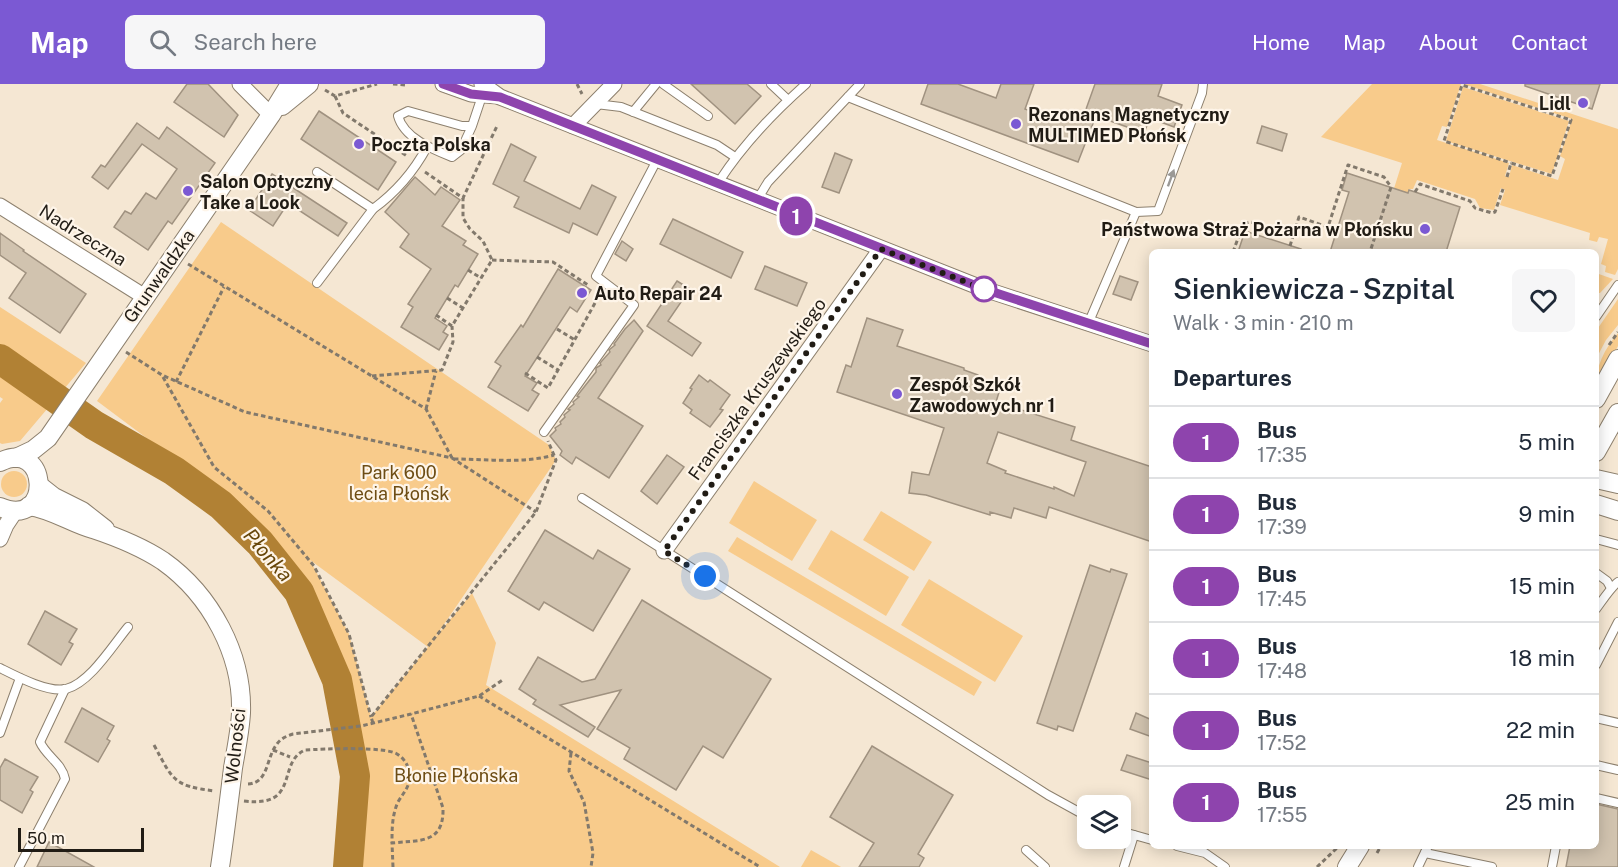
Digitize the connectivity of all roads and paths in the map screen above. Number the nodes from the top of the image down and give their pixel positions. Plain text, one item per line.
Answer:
1 (240, 84) edge
2 (290, 84) edge
3 (377, 84) edge
4 (393, 84) edge
5 (443, 84) edge
6 (614, 84) edge
7 (656, 84) edge
8 (663, 84) edge
9 (771, 84) edge
10 (806, 84) edge
11 (860, 84) edge
12 (1203, 84) edge
13 (406, 85) edge
14 (316, 86) edge
15 (483, 88) edge
16 (503, 90) edge
17 (848, 97) junction
18 (789, 100) junction
19 (595, 104) junction
20 (633, 112) junction
21 (271, 115) junction
22 (708, 116) dead end
23 (472, 126) junction
24 (573, 126) junction
25 (427, 147) junction
26 (735, 157) junction
27 (657, 160) junction
28 (1511, 163) junction
29 (317, 172) dead end
30 (1507, 177) dead end
31 (717, 185) junction
32 (1503, 189) dead end
33 (1415, 192) dead end
34 (463, 198) dead end
35 (757, 200) junction
36 (0, 206) edge
37 (373, 209) junction
38 (1136, 212) junction
39 (1293, 236) junction
40 (1290, 246) dead end
41 (881, 249) junction
42 (1234, 249) edge
43 (1371, 249) edge
44 (492, 260) junction
45 (187, 263) dead end
46 (468, 270) dead end
47 (481, 278) junction
48 (317, 284) dead end
49 (1618, 285) edge
50 (224, 286) junction
51 (145, 297) junction
52 (447, 298) dead end
53 (463, 308) junction
54 (1599, 313) edge
55 (436, 315) dead end
56 (1088, 324) junction
57 (452, 326) junction
58 (557, 329) dead end
59 (575, 340) junction
60 (1149, 340) edge
61 (537, 357) dead end
62 (1618, 359) edge
63 (558, 370) junction
64 (436, 371) junction
65 (525, 373) dead end
66 (372, 376) junction
67 (176, 382) junction
68 (1599, 394) edge
69 (426, 409) junction
70 (1618, 413) edge
71 (544, 432) joint
72 (48, 438) junction
73 (1599, 447) edge
74 (554, 455) junction
75 (452, 459) junction
76 (8, 460) edge
77 (1599, 480) edge
78 (39, 481) junction
79 (1618, 484) edge
80 (582, 498) dead end
81 (1599, 505) edge
82 (15, 508) edge
83 (1618, 511) edge
84 (536, 512) junction
85 (114, 536) junction
86 (0, 539) edge
87 (1599, 540) edge
88 (1618, 546) edge
89 (664, 551) junction
90 (1599, 575) edge
91 (1618, 582) edge
92 (1611, 588) junction
93 (1599, 605) edge
94 (1618, 622) edge
95 (128, 627) dead end
96 (1614, 639) edge
97 (1599, 661) edge
98 (0, 668) edge
99 (20, 678) junction
100 (504, 679) dead end
101 (65, 689) junction
102 (479, 696) junction
103 (411, 714) junction
104 (371, 717) junction
105 (1599, 719) edge
106 (373, 723) junction
107 (1618, 723) edge
108 (0, 733) edge
109 (154, 745) dead end
110 (273, 750) junction
111 (570, 753) junction
112 (290, 758) dead end
113 (1599, 766) edge
114 (1618, 770) edge
115 (209, 790) dead end
116 (230, 791) junction
117 (1599, 799) edge
118 (1618, 803) edge
119 (1077, 811) edge
120 (1131, 834) edge
121 (1134, 835) junction
122 (1149, 839) edge
123 (392, 843) junction
124 (1188, 849) edge
125 (1427, 849) edge
126 (1555, 849) edge
127 (1026, 850) dead end
128 (1348, 857) edge
129 (18, 867) edge
130 (220, 867) edge
131 (393, 867) edge
132 (591, 867) edge
133 (760, 867) edge
134 (1045, 867) edge
135 (1124, 867) edge
136 (1225, 867) edge
137 (1317, 867) edge
138 (1418, 867) edge
139 (1492, 867) edge
140 (1552, 867) edge

1 - 21 street
2 - 21 street, Grunwaldzka
3 - 14 path
4 - 13 path
5 - 15 street
6 - 19 street
7 - 20 lane
8 - 22 lane
9 - 18 lane
10 - 18 lane
11 - 17 lane
38 -> 12 lane
14 - 21 street, Grunwaldzka
15 - 16 street
15 - 23 lane
16 - 24 street
17 - 35 lane
17 - 38 lane
18 - 26 lane
19 - 20 lane
19 - 24 street
20 - 26 lane
21 - 51 street, Grunwaldzka
23 - 25 lane
23 - 25 lane
24 - 27 street
25 - 37 lane
26 - 31 lane
27 - 31 street
27 - 71 lane
28 - 28 path
28 - 30 path
29 - 37 lane
31 - 35 street
32 - 33 path
34 - 44 path
35 - 41 street
36 - 51 street, Nadrzeczna
37 - 48 lane
38 - 56 lane
39 - 40 path
39 - 42 path
39 - 43 path
41 - 56 street
41 - 89 street, Franciszka Kruszewskiego
44 - 47 path
44 - 59 path
45 - 50 path
46 - 47 path
47 - 53 path
49 - 54 lane
50 - 66 path
50 - 67 path
51 - 72 street, Grunwaldzka
52 - 53 path
53 - 57 path
55 - 57 path
56 - 60 street
57 - 64 path
58 - 59 path
59 - 63 path
61 - 63 path
62 - 68 street
63 - 65 path
64 - 66 path
64 - 69 path
66 - 69 path
67 - 75 path
67 - 104 path
69 - 75 path
70 - 73 street
71 - 74 path
72 - 76 street, Grunwaldzka
72 - 78 street, Grunwaldzka
74 - 75 path
74 - 84 path
75 - 84 path
76 - 78 street, Wolności
77 - 79 street
78 - 82 street, Grunwaldzka
78 - 85 street, Wolności
80 - 89 lane
81 - 83 street
82 - 85 street, Wolności
82 - 86 street
84 - 104 path
85 - 116 street, Wolności
87 - 88 lane
89 - 119 lane
90 - 92 lane
91 - 92 lane
92 - 93 lane
94 - 96 lane
95 - 101 lane
96 - 97 lane
98 - 99 lane
99 - 101 lane
99 - 108 lane
100 - 102 path
101 - 129 lane
102 - 103 path
102 - 111 path
103 - 106 path
103 - 123 path
104 - 106 path
105 - 107 lane
106 - 110 path
109 - 115 path
110 - 112 path
110 - 116 path
111 - 132 path
111 - 133 path
113 - 114 lane
116 - 123 path
116 - 130 street, Wolności
117 - 118 lane
120 - 121 lane
121 - 122 lane
121 - 135 lane
123 - 131 path
124 - 136 lane
125 - 138 lane
125 - 139 lane
126 - 140 lane
127 - 134 lane
128 - 137 path

